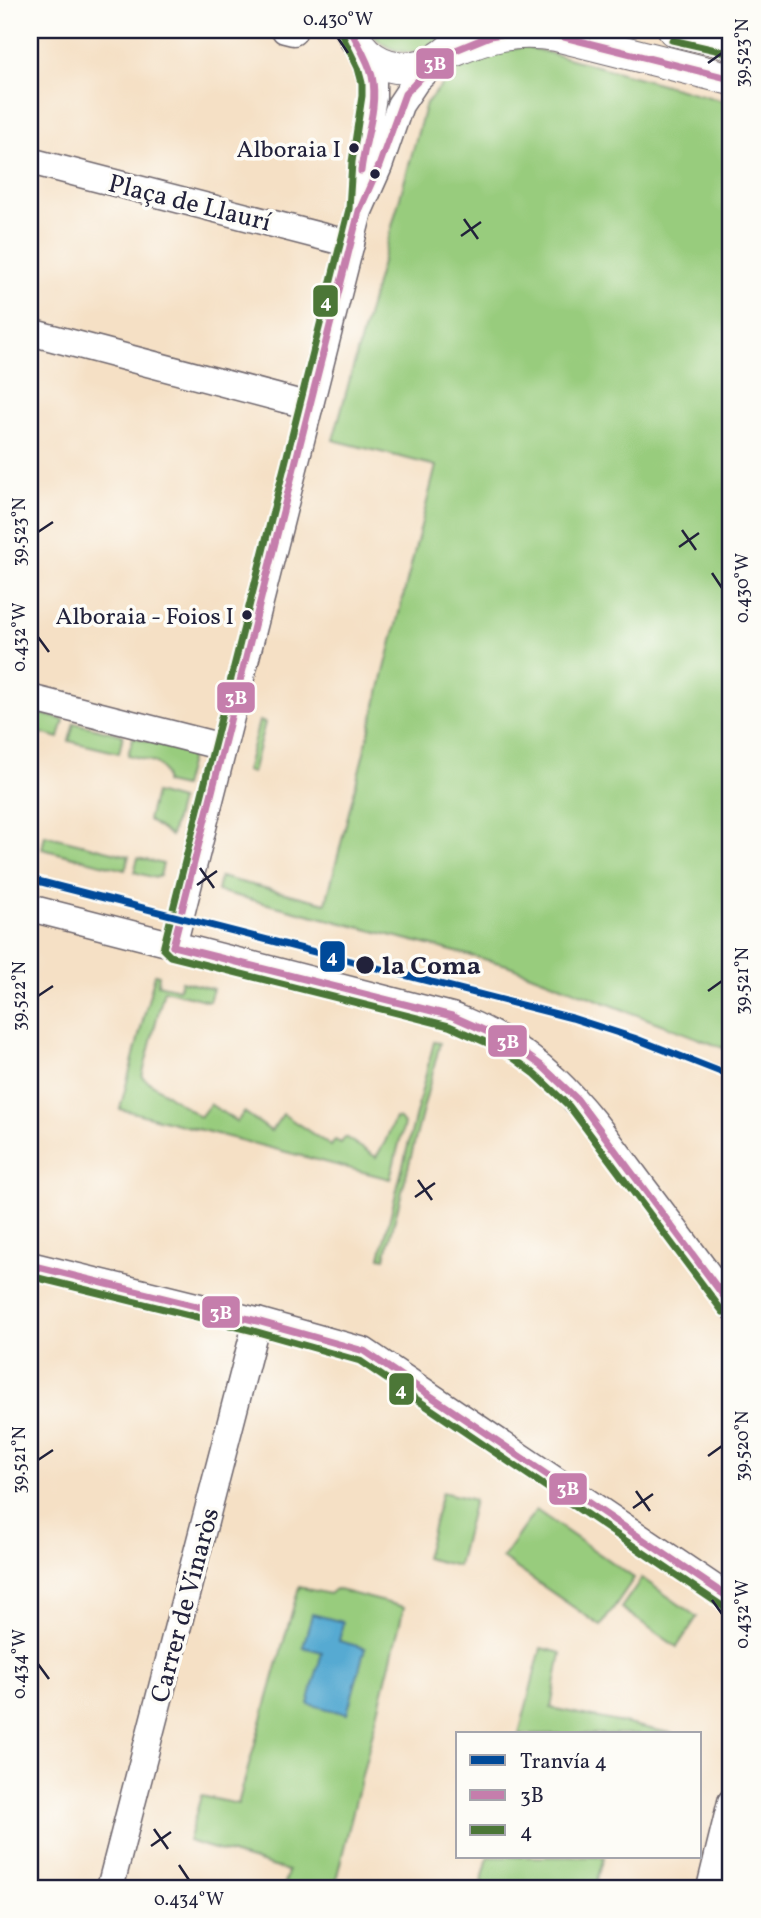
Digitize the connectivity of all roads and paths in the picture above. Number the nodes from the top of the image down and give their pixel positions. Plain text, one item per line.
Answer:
1 (674, 30) edge
2 (357, 39) edge
3 (731, 43) edge
4 (451, 47) edge
5 (615, 50) junction
6 (731, 79) edge
7 (731, 93) edge
8 (30, 161) edge
9 (359, 211) junction
10 (351, 244) junction
11 (30, 332) edge
12 (310, 406) junction
13 (30, 698) edge
14 (223, 747) junction
15 (30, 908) edge
16 (173, 946) junction
17 (30, 1265) edge
18 (731, 1306) edge
19 (257, 1321) junction
20 (731, 1599) edge
21 (731, 1802) edge
22 (110, 1888) edge
23 (710, 1888) edge

1 - 3 main road
2 - 4 main road
2 - 9 street
4 - 5 main road
4 - 9 street
5 - 6 main road
5 - 7 main road
8 - 10 street, Plaça de Llaurí
9 - 10 street
10 - 12 street
11 - 12 street
12 - 14 street
13 - 14 street
14 - 16 street
15 - 16 street
16 - 18 street
17 - 19 street
19 - 20 street
19 - 22 street, Carrer de Vinaròs
21 - 23 street

